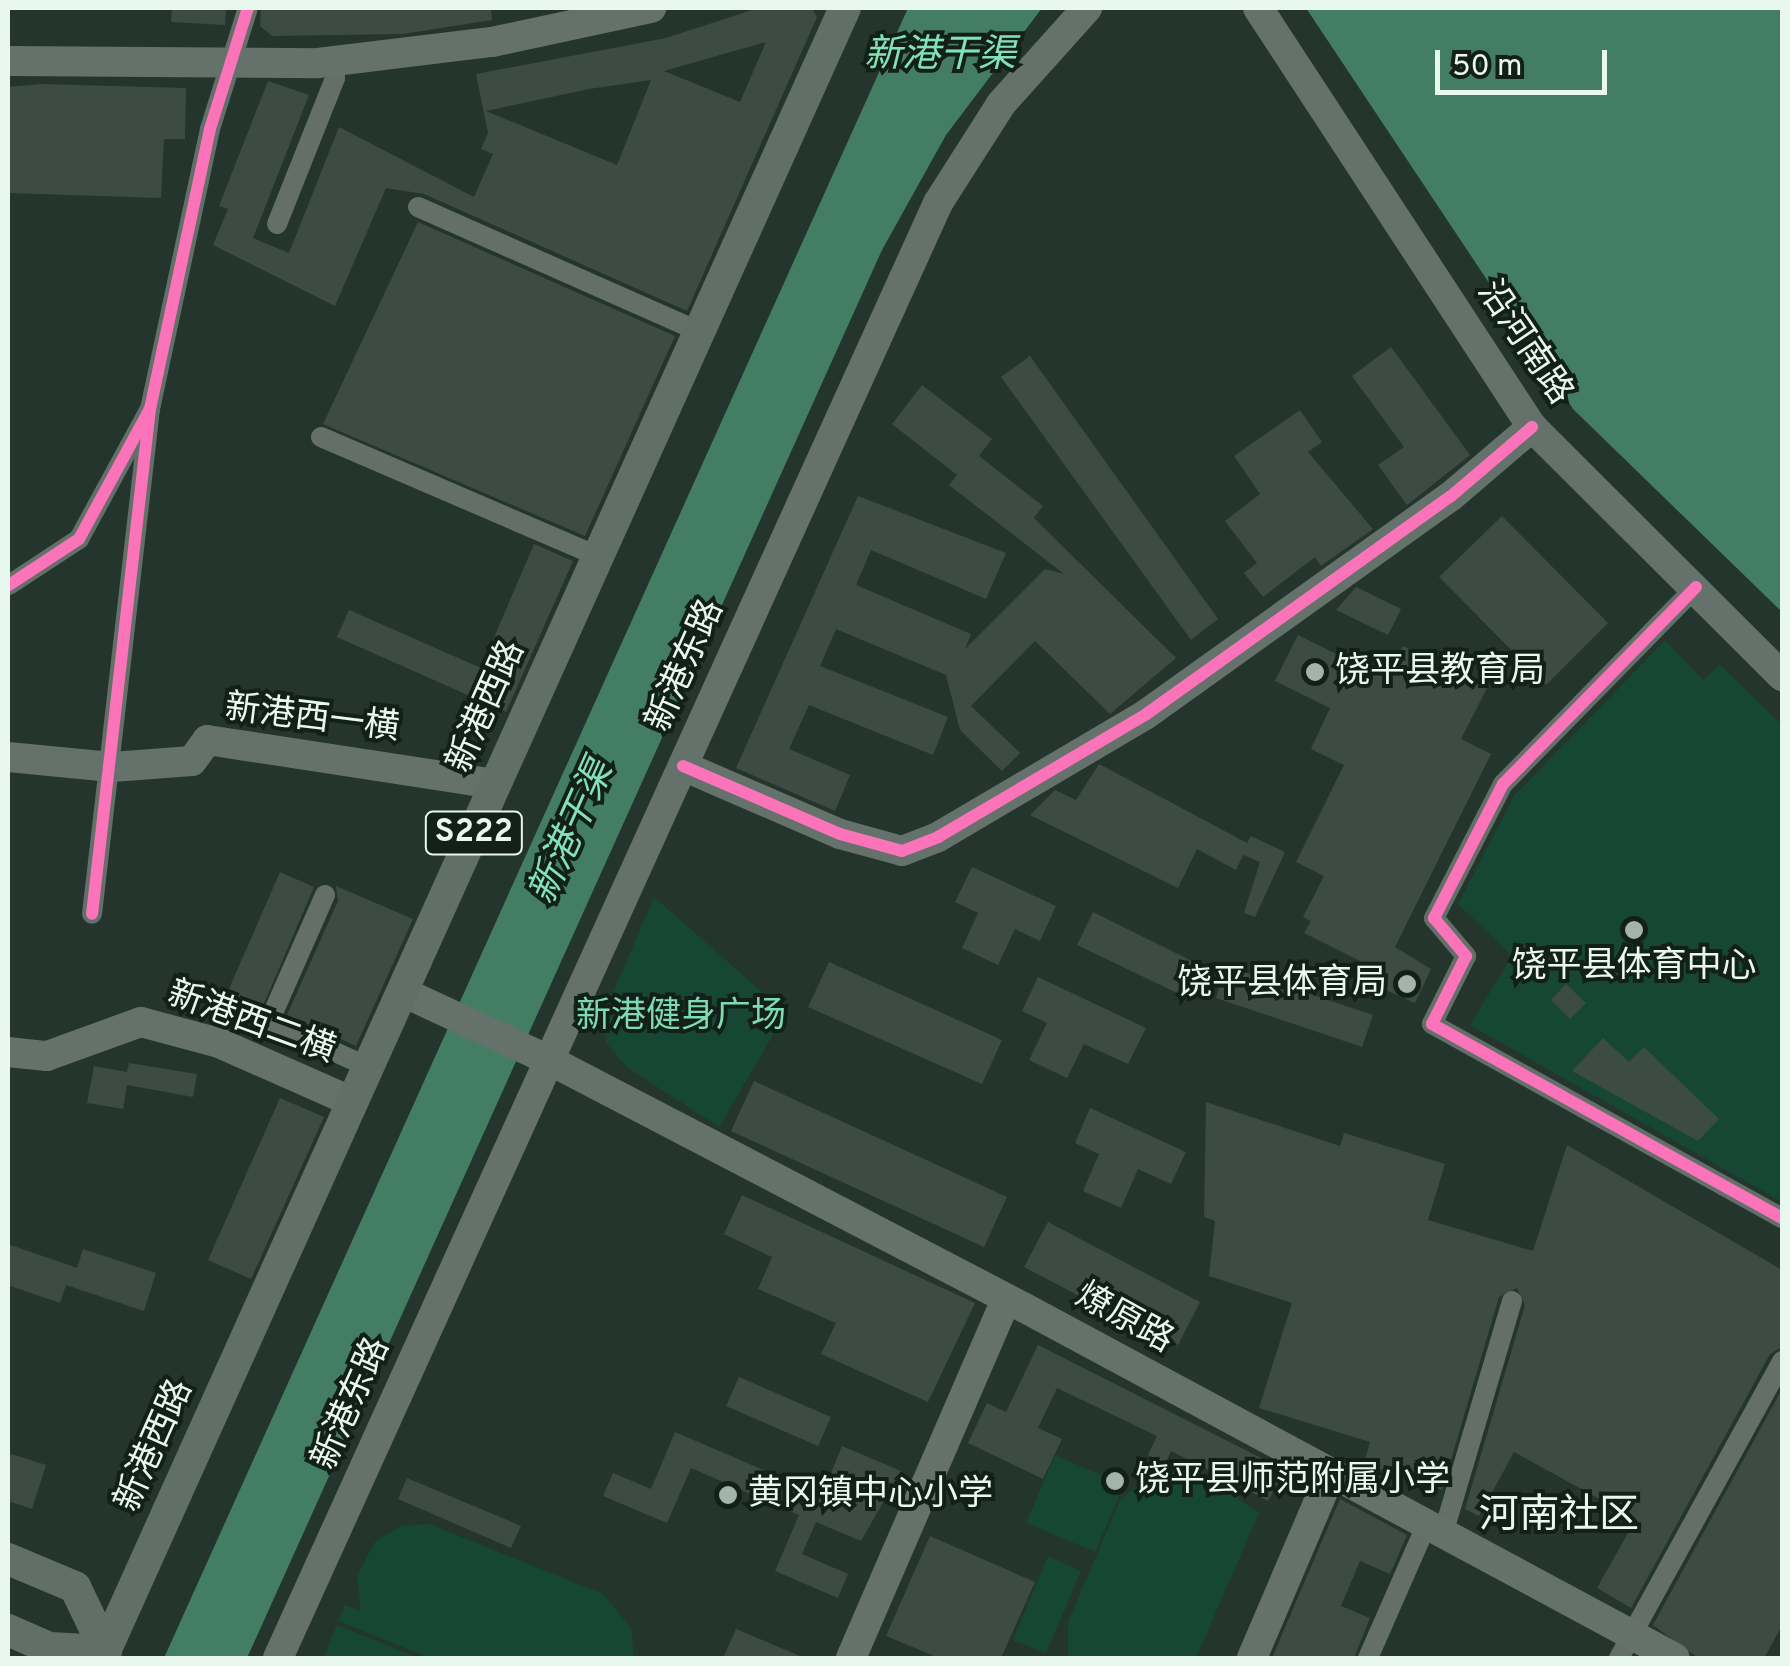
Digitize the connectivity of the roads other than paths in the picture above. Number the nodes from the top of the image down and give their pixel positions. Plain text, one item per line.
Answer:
1 (248, 8) edge
2 (651, 8) edge
3 (845, 8) edge
4 (1087, 8) edge
5 (1258, 8) edge
6 (8, 61) edge
7 (333, 61) junction
8 (233, 64) junction
9 (418, 206) dead end
10 (277, 224) dead end
11 (698, 331) junction
12 (150, 410) junction
13 (1532, 427) junction
14 (321, 437) dead end
15 (599, 557) junction
16 (1696, 588) junction
17 (8, 590) edge
18 (1782, 676) edge
19 (8, 757) edge
20 (682, 766) junction
21 (112, 767) junction
22 (496, 784) junction
23 (325, 895) dead end
24 (92, 914) dead end
25 (402, 992) junction
26 (8, 1052) edge
27 (542, 1056) junction
28 (368, 1066) junction
29 (353, 1102) junction
30 (1782, 1218) edge
31 (1006, 1299) junction
32 (1512, 1300) dead end
33 (1782, 1362) edge
34 (1330, 1475) junction
35 (1435, 1530) junction
36 (8, 1559) edge
37 (8, 1630) edge
38 (1624, 1646) edge
39 (110, 1656) edge
40 (278, 1658) edge
41 (851, 1658) edge
42 (1252, 1658) edge
43 (1368, 1658) edge
44 (1674, 1658) edge

1 - 8 street
2 - 7 main road
3 - 11 main road, 新港西路 / S222
4 - 20 main road, 新港东路
5 - 13 main road, 沿河南路
6 - 8 main road
7 - 8 main road
7 - 10 street
8 - 12 street
9 - 11 street
11 - 15 main road, 新港西路 / S222
12 - 17 street
12 - 21 street
13 - 16 main road, 沿河南路
13 - 20 main road
14 - 15 street
15 - 22 main road, 新港西路 / S222
16 - 18 main road, 沿河南路
16 - 30 street
19 - 21 main road, 新港西一横
20 - 27 main road, 新港东路
21 - 22 main road, 新港西一横
21 - 24 street
22 - 25 main road, 新港西路 / S222
23 - 28 street
25 - 27 main road, 燎原路
25 - 28 main road, 新港西路 / S222
26 - 29 main road, 新港西二横
27 - 31 main road, 燎原路
27 - 40 main road, 新港东路
28 - 29 main road, 新港西路 / S222
29 - 39 main road, 新港西路 / S222
31 - 34 main road, 燎原路
31 - 41 main road
32 - 35 street
33 - 38 street
34 - 35 main road, 燎原路
34 - 42 main road
35 - 38 main road, 燎原路
35 - 43 street
36 - 39 main road
37 - 39 main road
38 - 44 main road, 燎原路

